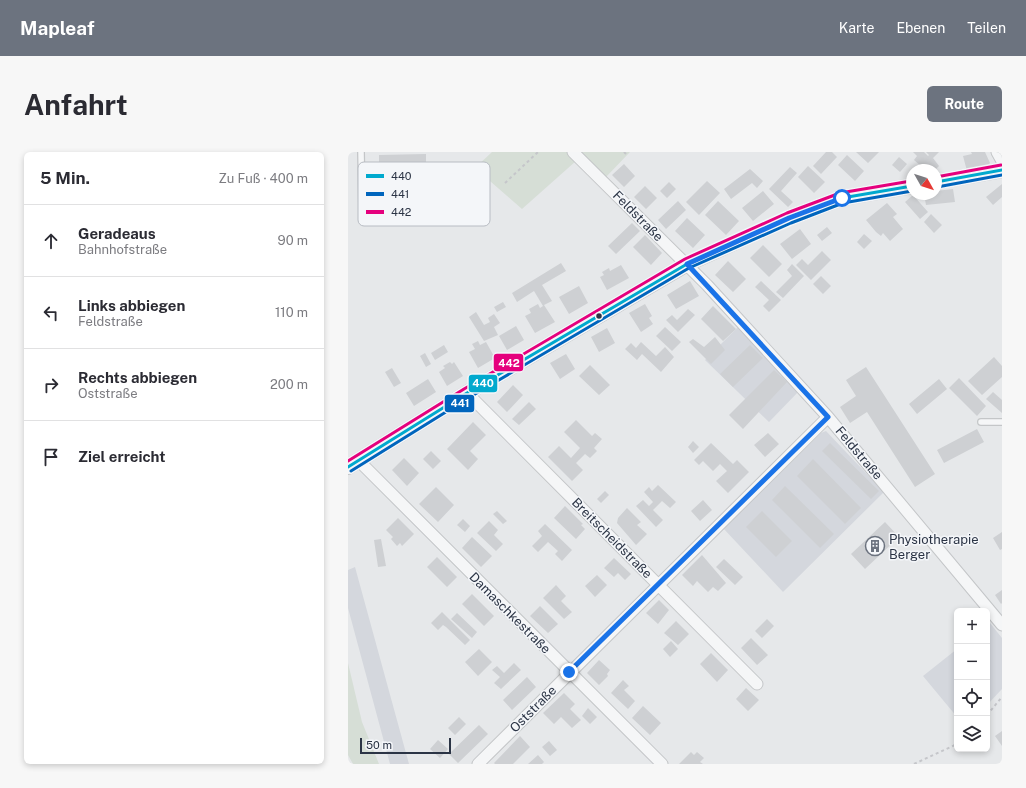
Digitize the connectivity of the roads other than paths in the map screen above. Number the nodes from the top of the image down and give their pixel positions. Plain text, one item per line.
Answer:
1 (361, 152) edge
2 (573, 152) edge
3 (997, 152) edge
4 (1002, 161) edge
5 (361, 162) edge
6 (1002, 170) edge
7 (942, 181) edge
8 (906, 187) edge
9 (687, 264) junction
10 (467, 393) junction
11 (828, 417) junction
12 (981, 422) dead end
13 (1002, 422) edge
14 (353, 464) edge
15 (658, 584) junction
16 (1002, 625) edge
17 (569, 672) junction
18 (757, 684) dead end
19 (478, 764) edge
20 (662, 764) edge

1 - 5 lane
2 - 9 street, Feldstraße
3 - 4 street
6 - 7 street
8 - 9 street
9 - 10 street
9 - 11 street, Feldstraße
10 - 14 street
10 - 15 street, Breitscheidstraße
11 - 15 street, Oststraße
11 - 16 street, Feldstraße
12 - 13 lane
14 - 17 street, Damaschkestraße
15 - 17 street, Oststraße
15 - 18 street, Breitscheidstraße
17 - 19 street, Oststraße
17 - 20 street, Damaschkestraße

